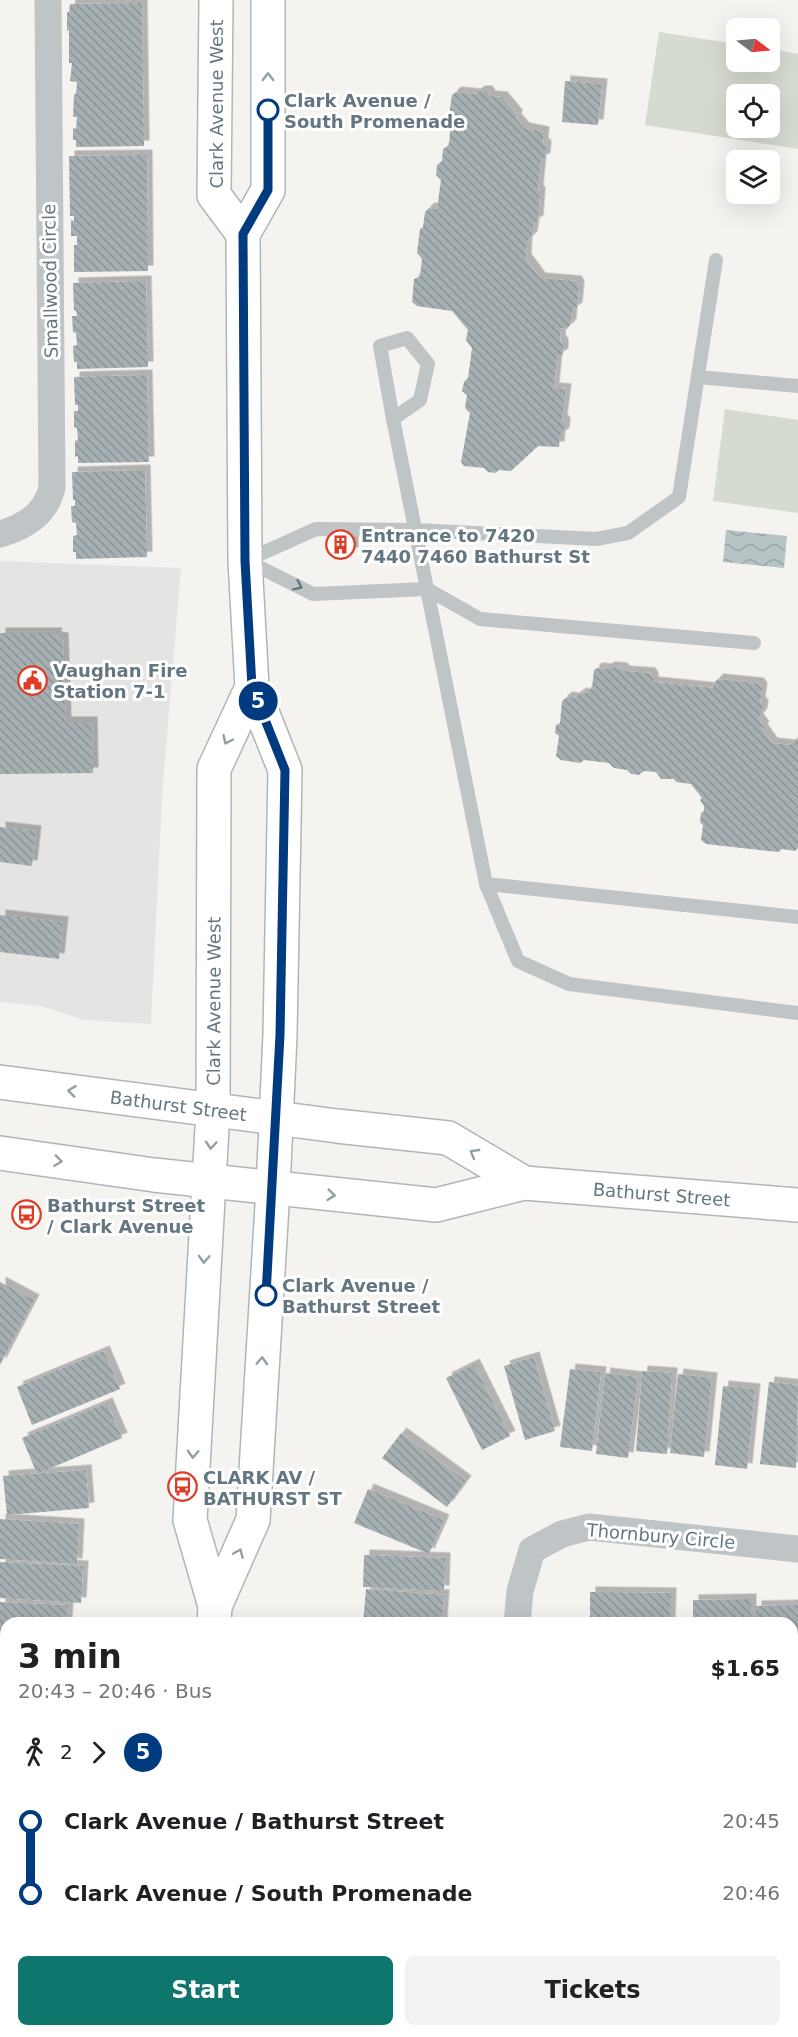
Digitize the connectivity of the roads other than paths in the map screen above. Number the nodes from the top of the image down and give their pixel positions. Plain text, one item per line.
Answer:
1 (48, 0) edge
2 (216, 0) edge
3 (268, 0) edge
4 (243, 234) junction
5 (716, 260) dead end
6 (698, 377) junction
7 (798, 387) edge
8 (393, 419) junction
9 (416, 530) junction
10 (0, 534) edge
11 (245, 561) junction
12 (427, 589) junction
13 (754, 643) dead end
14 (252, 687) junction
15 (486, 884) junction
16 (798, 917) edge
17 (798, 1013) edge
18 (0, 1082) edge
19 (213, 1110) junction
20 (276, 1117) junction
21 (0, 1153) edge
22 (208, 1180) junction
23 (524, 1183) junction
24 (273, 1189) junction
25 (798, 1205) edge
26 (798, 1548) edge
27 (215, 1615) edge
28 (518, 1617) edge

1 - 10 street, Smallwood Circle
2 - 4 street, Clark Avenue West
4 -> 3 street, Clark Avenue West
4 - 11 street, Clark Avenue West
5 - 6 lane
6 - 7 lane
6 - 9 lane
8 - 8 lane
8 - 9 lane
9 - 11 lane
9 - 12 lane
11 -> 12 lane
11 - 14 street, Clark Avenue West
12 - 13 lane
12 - 15 lane
14 -> 19 street, Clark Avenue West
14 - 20 street, Clark Avenue West
15 - 16 lane
15 - 17 lane
19 -> 18 street, Bathurst Street
19 - 20 street, Bathurst Street
19 -> 22 street, Clark Avenue West
23 -> 20 street, Bathurst Street
20 - 24 street, Clark Avenue West
21 -> 22 street, Bathurst Street
22 - 24 street, Bathurst Street
22 -> 27 street, Clark Avenue West
24 -> 23 street, Bathurst Street
23 - 25 street, Bathurst Street
27 -> 24 street, Clark Avenue West
26 - 28 street, Thornbury Circle

